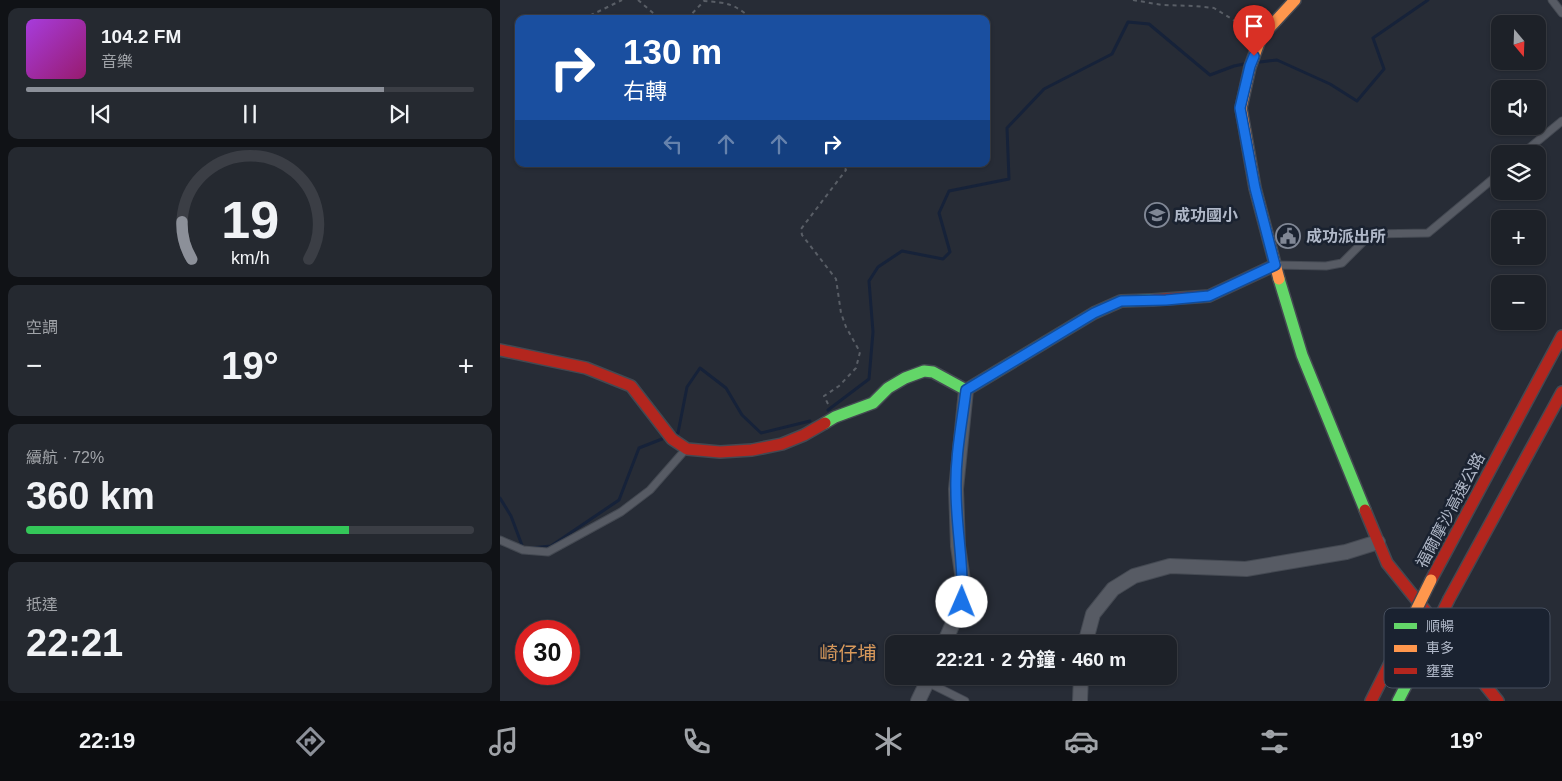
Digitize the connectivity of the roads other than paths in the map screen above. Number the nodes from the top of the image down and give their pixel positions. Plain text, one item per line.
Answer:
1 (1295, 0) edge
2 (1552, 0) edge
3 (1562, 13) edge
4 (1562, 121) edge
5 (1533, 145) edge
6 (1491, 180) edge
7 (1275, 265) junction
8 (1562, 336) edge
9 (500, 350) edge
10 (966, 390) junction
11 (1562, 392) edge
12 (687, 449) junction
13 (500, 540) edge
14 (1378, 542) junction
15 (1417, 608) edge
16 (1423, 608) edge
17 (1444, 608) edge
18 (948, 635) edge
19 (1088, 635) edge
20 (1384, 675) edge
21 (925, 685) edge
22 (938, 685) edge
23 (1081, 685) edge
24 (1405, 688) edge
25 (1488, 688) edge
26 (918, 701) edge
27 (965, 701) edge
28 (1080, 701) edge
29 (1371, 701) edge
30 (1398, 701) edge
31 (1498, 701) edge

1 - 7 main road
2 - 3 lane
4 - 5 lane
6 - 7 lane
7 - 10 main road
7 - 14 main road
8 - 15 main road, 福爾摩沙高速公路, bridge
9 - 12 main road
10 - 12 main road
10 - 18 street
11 - 17 main road, bridge
12 - 13 lane
14 - 16 main road
14 - 19 street
20 - 29 main road, 福爾摩沙高速公路, bridge
21 - 26 street
22 - 27 lane
23 - 28 street
24 - 30 main road, bridge
25 - 31 main road

